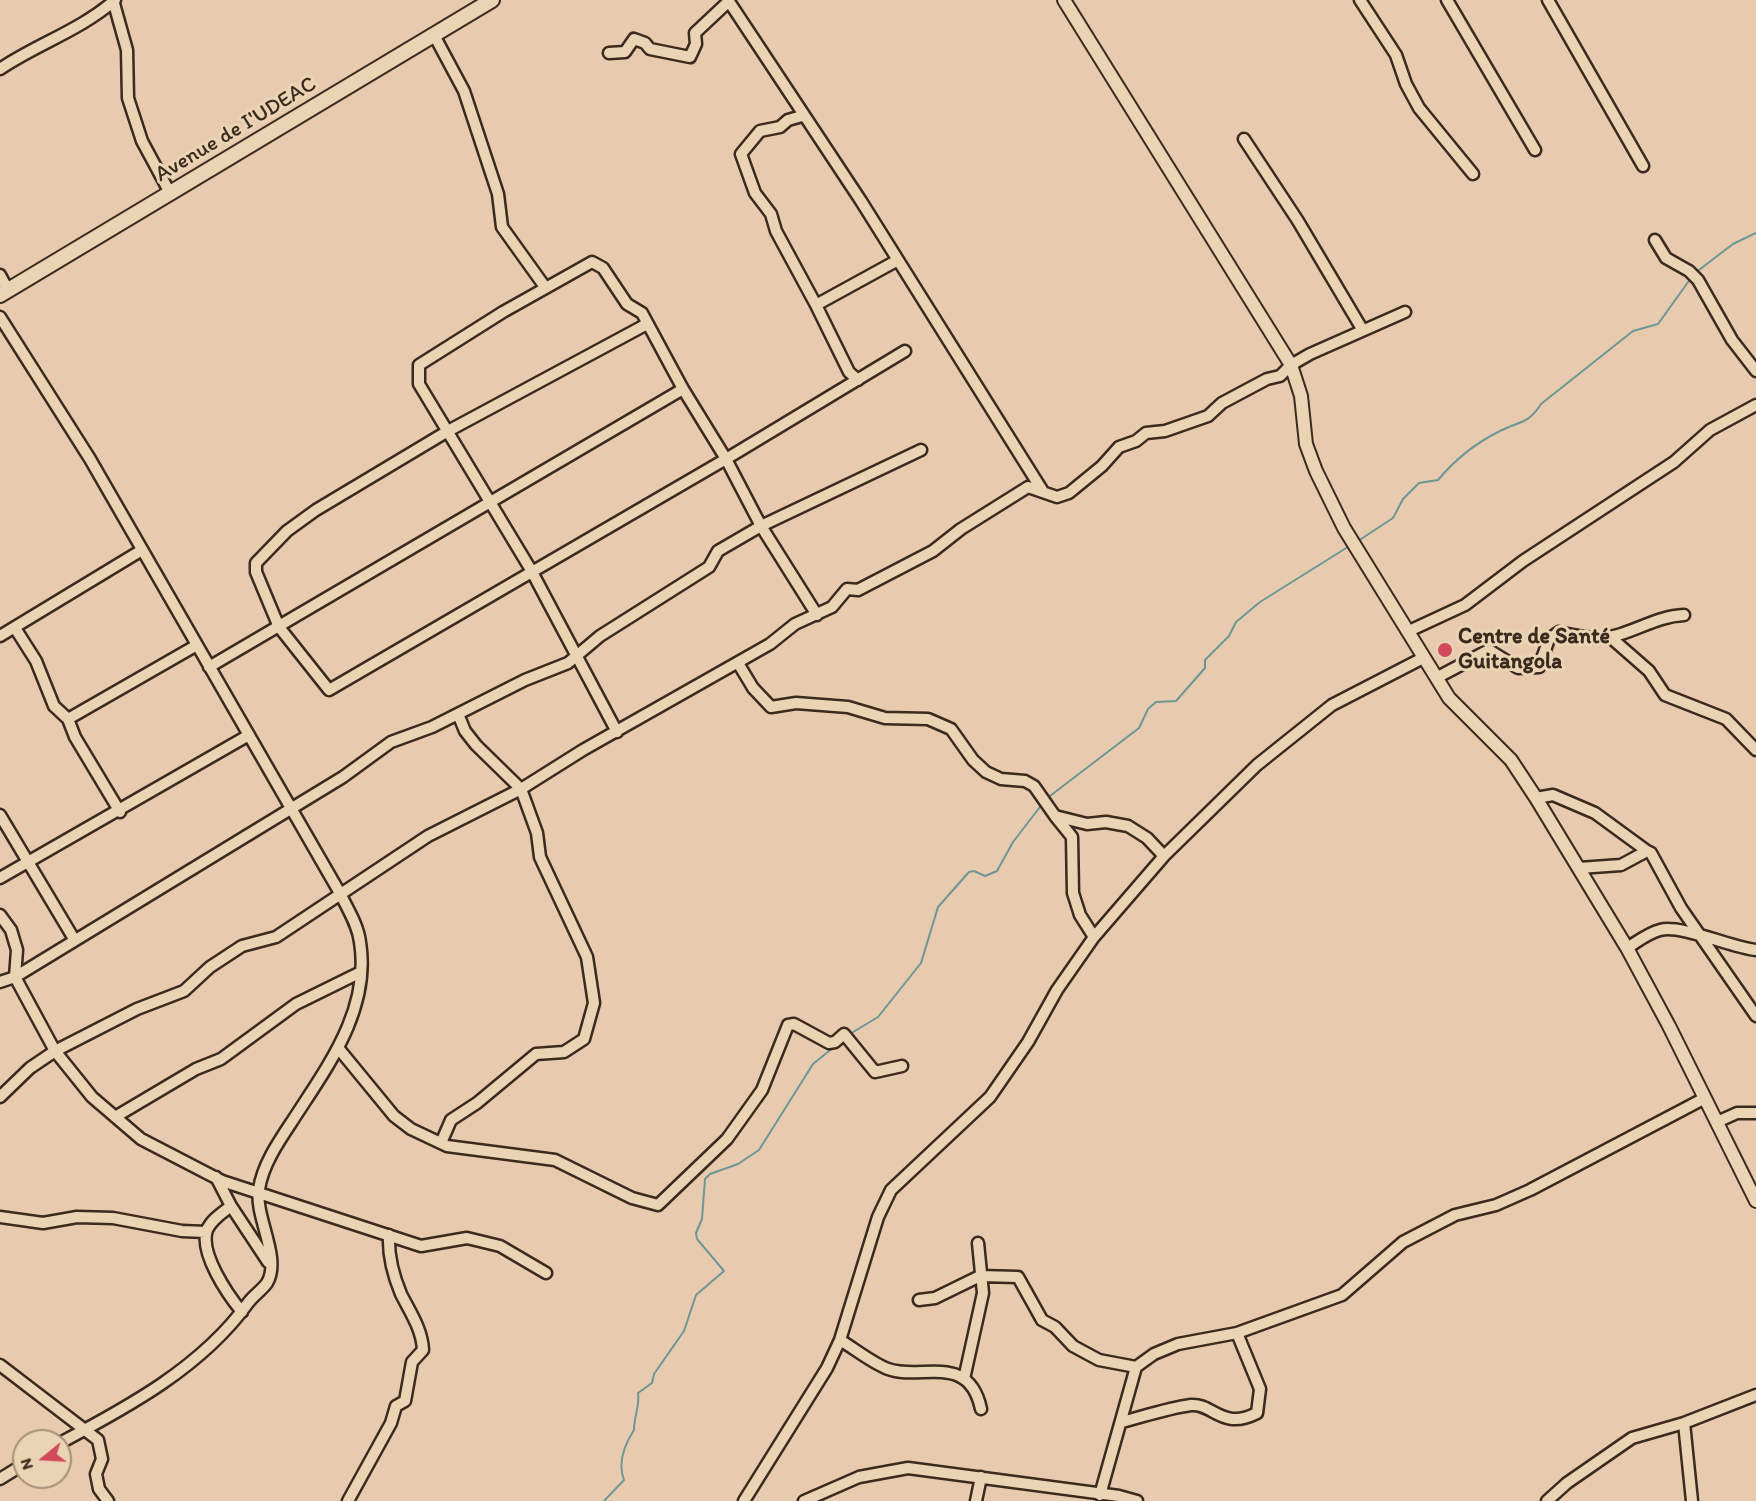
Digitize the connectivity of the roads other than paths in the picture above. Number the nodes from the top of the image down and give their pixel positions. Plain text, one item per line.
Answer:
1 (114, 0) edge
2 (492, 0) edge
3 (1064, 0) edge
4 (1360, 0) edge
5 (1447, 0) edge
6 (1548, 0) edge
7 (729, 1) edge
8 (434, 35) junction
9 (609, 53) dead end
10 (0, 69) edge
11 (802, 116) junction
12 (1244, 139) dead end
13 (1535, 150) dead end
14 (1643, 166) dead end
15 (1473, 174) dead end
16 (170, 193) junction
17 (1655, 240) dead end
18 (898, 260) junction
19 (0, 275) edge
20 (545, 287) junction
21 (4, 292) edge
22 (816, 305) junction
23 (1405, 312) dead end
24 (0, 317) edge
25 (647, 324) junction
26 (1362, 329) junction
27 (905, 351) dead end
28 (1291, 365) junction
29 (1756, 371) edge
30 (858, 380) junction
31 (683, 389) junction
32 (1756, 405) edge
33 (448, 430) junction
34 (921, 450) dead end
35 (726, 459) junction
36 (1042, 490) junction
37 (489, 502) junction
38 (761, 526) junction
39 (142, 550) junction
40 (531, 570) junction
41 (817, 615) junction
42 (1684, 615) dead end
43 (279, 627) junction
44 (15, 628) junction
45 (1409, 631) junction
46 (0, 636) edge
47 (1609, 636) junction
48 (196, 645) junction
49 (577, 655) junction
50 (1424, 658) junction
51 (738, 663) junction
52 (209, 667) junction
53 (1438, 677) junction
54 (458, 714) junction
55 (68, 719) junction
56 (617, 732) junction
57 (249, 735) junction
58 (1756, 750) edge
59 (521, 789) junction
60 (1536, 798) junction
61 (290, 808) junction
62 (120, 812) junction
63 (0, 815) edge
64 (1055, 816) junction
65 (1647, 851) junction
66 (1164, 856) junction
67 (28, 862) junction
68 (1579, 868) junction
69 (0, 878) edge
70 (341, 896) junction
71 (0, 915) edge
72 (1699, 936) junction
73 (1094, 937) junction
74 (74, 939) junction
75 (1626, 948) junction
76 (1756, 950) edge
77 (361, 972) junction
78 (15, 976) junction
79 (0, 982) edge
80 (1756, 1016) edge
81 (339, 1049) junction
82 (55, 1051) junction
83 (902, 1066) dead end
84 (0, 1097) edge
85 (1705, 1098) junction
86 (1756, 1113) edge
87 (115, 1117) junction
88 (1717, 1122) junction
89 (441, 1143) junction
90 (216, 1178) junction
91 (258, 1191) junction
92 (1756, 1201) edge
93 (231, 1206) junction
94 (0, 1217) edge
95 (207, 1232) junction
96 (389, 1235) junction
97 (978, 1244) dead end
98 (272, 1268) junction
99 (546, 1273) dead end
100 (980, 1276) junction
101 (919, 1300) dead end
102 (242, 1312) junction
103 (1237, 1333) junction
104 (840, 1340) junction
105 (0, 1365) edge
106 (1136, 1367) junction
107 (964, 1379) junction
108 (1756, 1395) edge
109 (981, 1408) dead end
110 (1122, 1422) junction
111 (1684, 1423) junction
112 (85, 1431) junction
113 (72, 1437) edge
114 (981, 1477) junction
115 (1100, 1495) junction
116 (108, 1501) edge
117 (348, 1501) edge
118 (744, 1501) edge
119 (804, 1501) edge
120 (976, 1501) edge
121 (1137, 1501) edge
122 (1547, 1501) edge
123 (1692, 1501) edge

1 - 10 street
1 - 16 street
2 - 8 main road, Avenue de I'UDEAC
3 - 28 street
4 - 15 street
5 - 13 street
6 - 14 street
7 - 9 street
7 - 11 street
8 - 16 main road, Avenue de I'UDEAC
8 - 20 street
11 - 18 street
11 - 22 street
12 - 26 street
16 - 21 main road, Avenue de I'UDEAC
17 - 29 street
18 - 22 street
18 - 36 street
19 - 21 street
20 - 25 street
20 - 33 street
22 - 30 street
23 - 26 street
24 - 39 street
25 - 31 street
25 - 33 street
26 - 28 street
27 - 30 street
28 - 36 street
28 - 45 street
30 - 35 street
31 - 35 street
31 - 37 street
32 - 45 street
33 - 37 street
33 - 43 street
34 - 38 street
35 - 38 street
35 - 40 street
36 - 41 street
37 - 40 street
37 - 43 street
38 - 41 street
38 - 49 street
39 - 44 street
39 - 48 street
40 - 43 street
40 - 49 street
41 - 51 street
42 - 47 street
43 - 52 street
44 - 46 street
44 - 55 street
45 - 50 street
47 - 53 street
47 - 58 street
48 - 52 street
48 - 55 street
49 - 54 street
49 - 56 street
50 - 53 street
50 - 66 street
51 - 56 street
51 - 64 street
52 - 57 street
53 - 60 street
54 - 59 street
54 - 61 street
55 - 62 street
56 - 59 street
57 - 61 street
57 - 62 street
59 - 70 street
59 - 89 street
60 - 65 street
60 - 68 street
61 - 70 street
61 - 74 street
62 - 67 street
63 - 67 street
64 - 66 street
64 - 73 street
65 - 68 street
65 - 72 street
66 - 73 street
67 - 69 street
67 - 74 street
68 - 75 street
70 - 77 street
70 - 82 street
71 - 78 street
72 - 75 street
72 - 76 street
72 - 80 street
73 - 104 street
74 - 78 street
75 - 85 street
77 - 81 street
77 - 87 street
78 - 79 street
78 - 82 street
81 - 89 street
81 - 91 street
82 - 84 street
82 - 87 street
83 - 89 street
85 - 88 street
85 - 103 street
86 - 88 street
87 - 90 street
88 - 92 street
90 - 91 street
90 - 93 street
91 - 96 street
91 - 98 street
93 - 95 street
93 - 98 street
94 - 95 street
95 - 102 street
96 - 99 street
96 - 117 street
97 - 100 street
98 - 102 street
100 - 101 street
100 - 106 street
100 - 107 street
102 - 112 street
103 - 106 street
103 - 110 street
104 - 107 street
104 - 118 street
105 - 112 street
106 - 110 street
107 - 109 street
108 - 111 street
110 - 115 street
111 - 122 street
111 - 123 street
112 - 113 street
112 - 116 street
114 - 115 street
114 - 119 street
114 - 120 street
115 - 121 street

